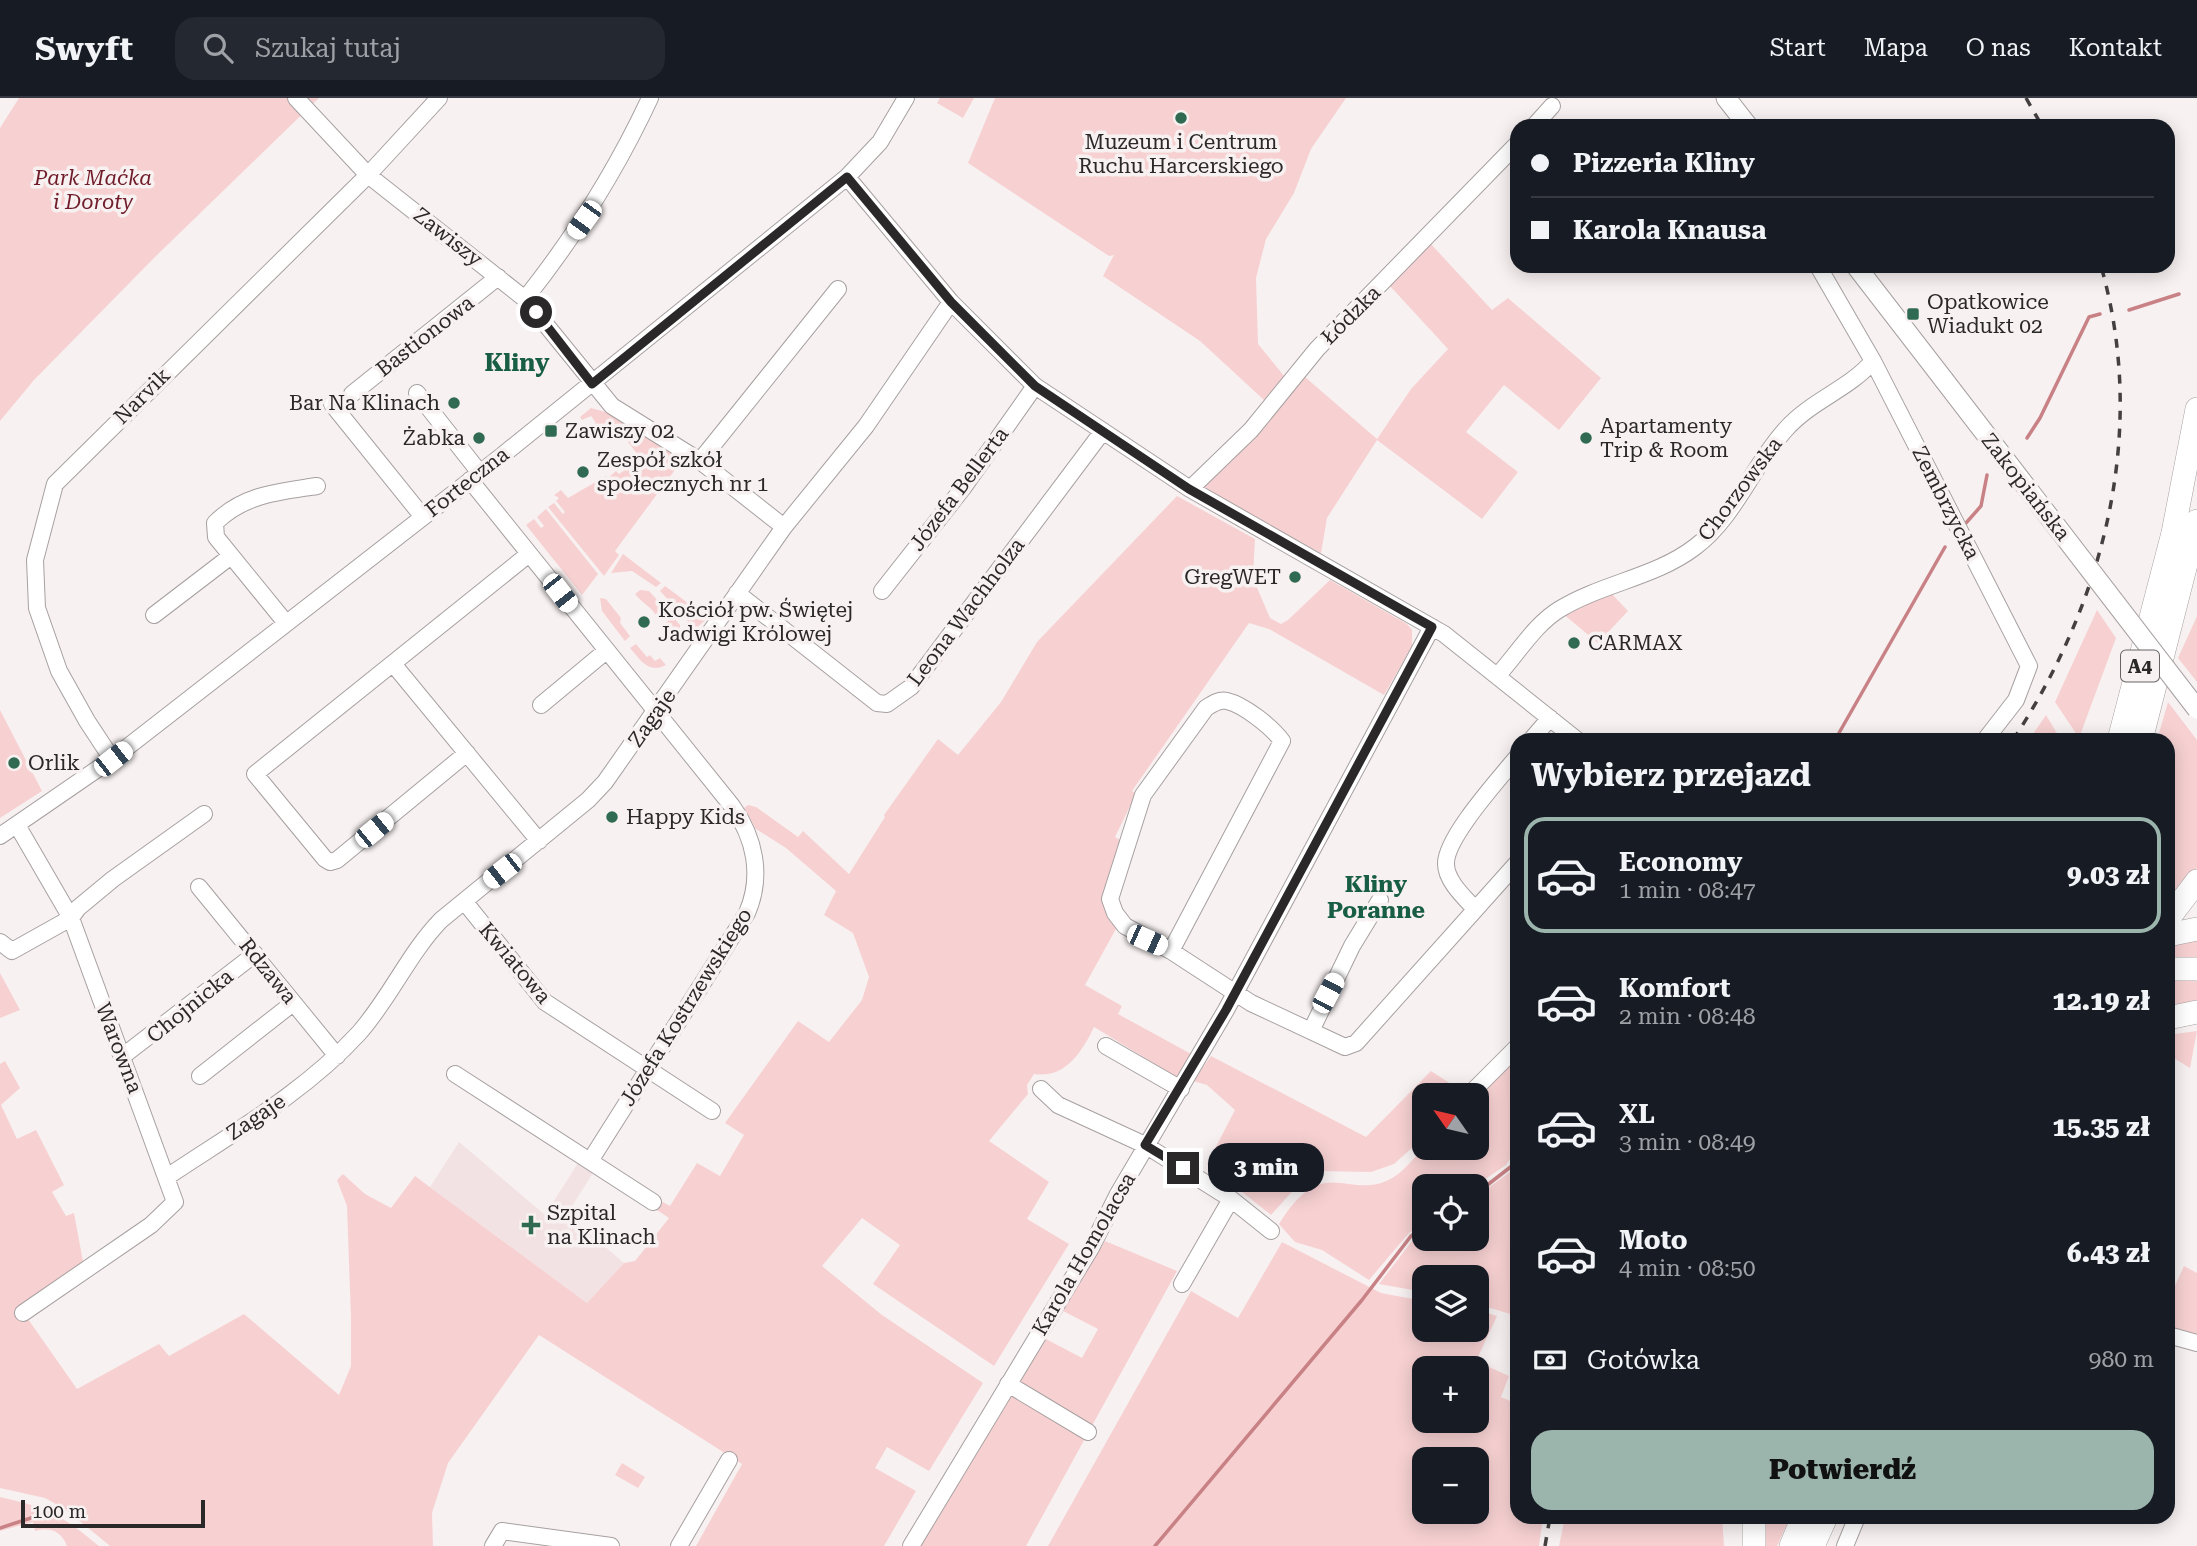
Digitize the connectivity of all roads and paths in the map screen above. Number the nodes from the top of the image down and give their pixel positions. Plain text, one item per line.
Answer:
1 (296, 98) edge
2 (439, 98) edge
3 (650, 98) edge
4 (906, 98) edge
5 (1727, 98) edge
6 (1552, 106) dead end
7 (1540, 119) edge
8 (1743, 119) edge
9 (1510, 151) edge
10 (368, 175) junction
11 (847, 177) junction
12 (1822, 273) edge
13 (1861, 273) edge
14 (498, 277) junction
15 (838, 289) dead end
16 (525, 299) junction
17 (951, 302) junction
18 (1873, 361) junction
19 (592, 384) junction
20 (1035, 386) junction
21 (417, 393) dead end
22 (352, 394) dead end
23 (332, 404) dead end
24 (2197, 409) edge
25 (1103, 431) junction
26 (700, 461) junction
27 (475, 476) junction
28 (317, 486) dead end
29 (1189, 489) junction
30 (423, 517) junction
31 (2197, 522) edge
32 (784, 527) junction
33 (529, 554) junction
34 (231, 556) junction
35 (882, 591) dead end
36 (737, 593) junction
37 (2197, 605) edge
38 (154, 615) dead end
39 (286, 624) junction
40 (1432, 627) junction
41 (2171, 632) junction
42 (606, 651) junction
43 (394, 665) junction
44 (1499, 675) junction
45 (541, 705) dead end
46 (2197, 709) edge
47 (655, 712) junction
48 (1550, 718) junction
49 (1537, 733) edge
50 (1568, 733) edge
51 (1990, 733) edge
52 (2121, 733) edge
53 (2143, 733) edge
54 (467, 753) junction
55 (113, 759) junction
56 (1510, 766) edge
57 (204, 814) dead end
58 (17, 825) junction
59 (0, 836) edge
60 (539, 841) junction
61 (1510, 871) edge
62 (2197, 881) edge
63 (199, 887) dead end
64 (1380, 900) dead end
65 (464, 901) junction
66 (1475, 909) junction
67 (2175, 910) edge
68 (71, 918) junction
69 (2197, 929) edge
70 (2175, 934) edge
71 (0, 942) edge
72 (1171, 951) junction
73 (255, 954) junction
74 (2175, 969) edge
75 (2197, 969) edge
76 (1235, 994) junction
77 (293, 1003) junction
78 (2197, 1012) edge
79 (2175, 1017) edge
80 (1311, 1031) junction
81 (1106, 1046) dead end
82 (1510, 1054) edge
83 (123, 1056) junction
84 (337, 1056) junction
85 (648, 1071) junction
86 (455, 1074) dead end
87 (200, 1076) dead end
88 (1481, 1083) edge
89 (1041, 1089) dead end
90 (1181, 1089) junction
91 (712, 1111) dead end
92 (1145, 1145) junction
93 (590, 1161) junction
94 (167, 1177) junction
95 (1231, 1199) junction
96 (653, 1202) dead end
97 (1271, 1231) dead end
98 (1182, 1284) dead end
99 (23, 1313) dead end
100 (2175, 1337) edge
101 (2197, 1343) edge
102 (1008, 1384) junction
103 (1088, 1432) dead end
104 (729, 1460) dead end
105 (1754, 1524) edge
106 (1800, 1524) edge
107 (1823, 1524) edge
108 (1854, 1524) edge
109 (493, 1546) edge
110 (611, 1546) edge
111 (679, 1546) edge
112 (911, 1546) edge
113 (1754, 1546) edge
114 (1791, 1546) edge
115 (1814, 1546) edge
116 (1845, 1546) edge

1 - 10 street, Zawiszy
2 - 10 street, Narvik
3 - 16 street
4 - 11 street, Forteczna
5 - 8 main road
6 - 7 street
9 - 29 street, Łódzka
10 - 14 street, Zawiszy
10 - 55 street, Narvik
11 - 17 street
11 - 19 street, Forteczna
12 - 18 street, Zembrzycka
13 - 46 main road, Zakopiańska, bridge
14 - 16 street, Zawiszy
14 - 22 street, Bastionowa
15 - 26 street
16 - 19 street, Zawiszy
17 - 20 street
17 - 32 street, Zagaje
18 - 44 street, Chorzowska
18 - 51 street, Zembrzycka
19 - 26 street, Zawiszy
19 - 27 street, Forteczna
20 - 25 street
20 - 35 street, Józefa Bellerta
21 - 27 street, Józefa Kostrzewskiego
23 - 30 street
24 - 52 highway, A4
25 - 29 street
25 - 36 street, Leona Wachholza
26 - 32 street, Zawiszy
27 - 30 street, Forteczna
27 - 33 street, Józefa Kostrzewskiego
28 - 34 street
29 - 40 street
30 - 39 street, Forteczna
31 - 41 highway, A4
32 - 36 street, Zagaje
33 - 42 street, Józefa Kostrzewskiego
33 - 43 street
34 - 38 street
34 - 39 street
36 - 47 street, Zagaje
37 - 41 highway
39 - 55 street, Forteczna
40 - 44 street
40 - 76 street, Karola Homolacsa
41 - 53 highway, A4
42 - 45 street
42 - 47 street, Józefa Kostrzewskiego
43 - 54 street
43 - 54 street
44 - 48 street
47 - 60 street, Zagaje
47 - 85 street, Józefa Kostrzewskiego
48 - 49 street
48 - 50 street
54 - 60 street
55 - 58 street, Forteczna
56 - 66 street
57 - 68 street
58 - 59 street, Forteczna
58 - 68 street, Warowna
60 - 65 street, Zagaje
61 - 66 street
62 - 67 highway
63 - 73 street, Rdzawa
64 - 80 street
65 - 84 street, Zagaje
65 - 85 street, Kwiatowa
66 - 80 street
68 - 71 street
68 - 83 street, Warowna
69 - 70 highway
72 - 72 street
72 - 76 street
73 - 77 street, Rdzawa
73 - 83 street, Chojnicka
74 - 75 highway
76 - 80 street
76 - 90 street, Karola Homolacsa
77 - 84 street, Rdzawa
77 - 87 street
78 - 79 highway
81 - 90 street
82 - 88 street
83 - 94 street, Warowna
84 - 94 street, Zagaje
85 - 91 street, Kwiatowa
85 - 93 street, Józefa Kostrzewskiego
86 - 93 street
89 - 92 street
90 - 92 street, Karola Homolacsa
92 - 95 street
92 - 102 street, Karola Homolacsa
93 - 96 street
94 - 99 street, Warowna
95 - 97 street
95 - 98 street
100 - 101 street
102 - 103 street
102 - 112 street, Karola Homolacsa
104 - 111 street
105 - 113 highway
106 - 114 highway
107 - 115 highway
108 - 116 street
109 - 110 street

